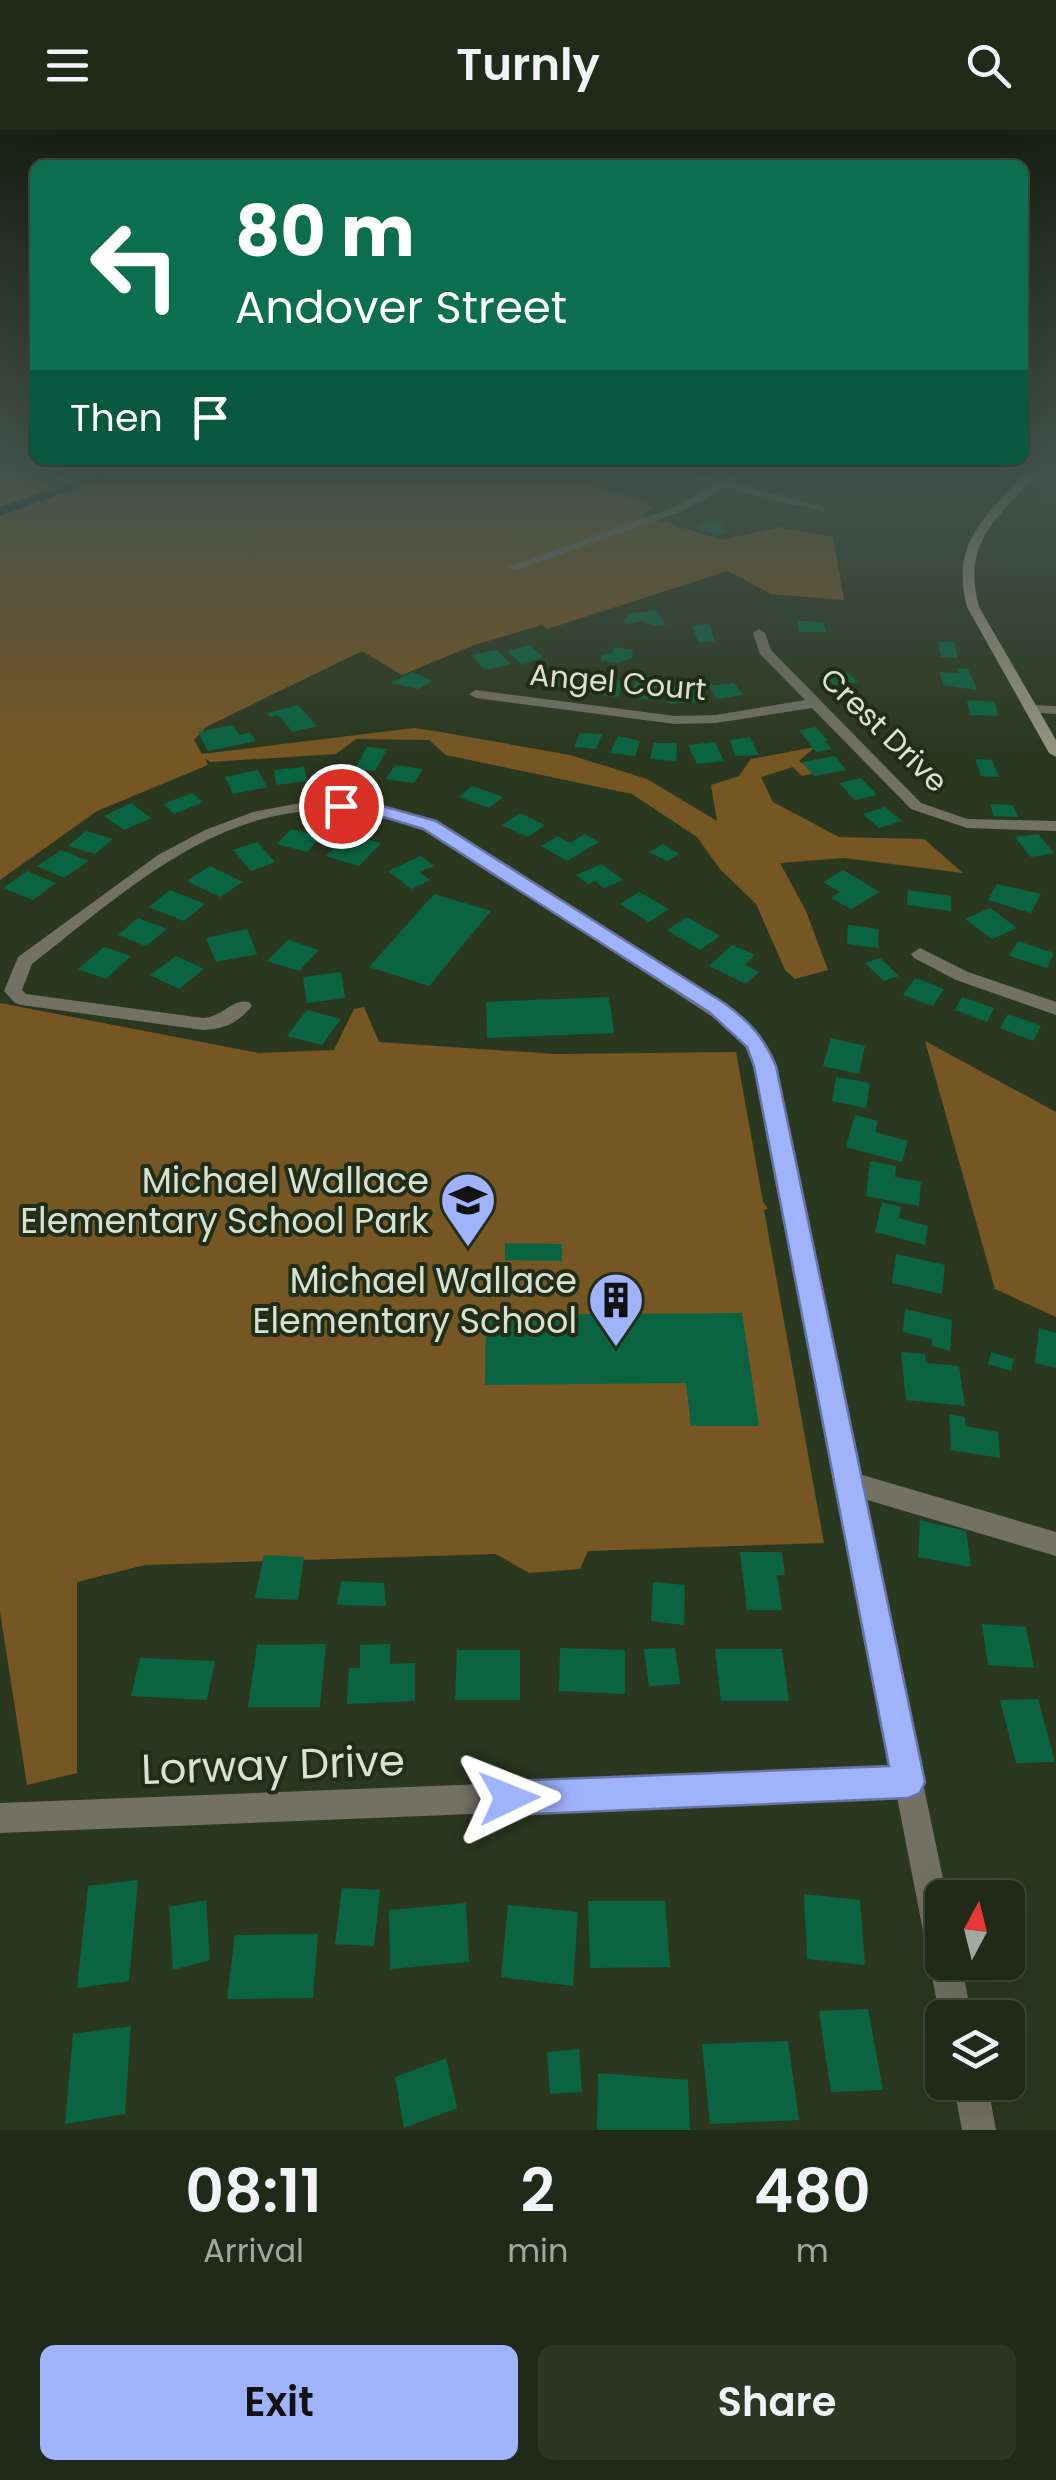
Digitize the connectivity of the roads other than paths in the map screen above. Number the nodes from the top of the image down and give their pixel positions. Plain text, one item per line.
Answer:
1 (518, 565) edge
2 (964, 565) edge
3 (513, 567) dead end
4 (758, 634) dead end
5 (476, 694) dead end
6 (815, 703) junction
7 (1032, 710) junction
8 (1056, 710) edge
9 (1056, 753) edge
10 (1056, 826) edge
11 (920, 954) dead end
12 (243, 1006) dead end
13 (1056, 1009) edge
14 (851, 1483) junction
15 (1056, 1544) edge
16 (908, 1782) junction
17 (0, 1818) edge
18 (928, 1880) edge
19 (974, 2100) edge
20 (980, 2130) edge

1 - 3 street
2 - 7 main road
4 - 6 street, Crest Drive
5 - 6 street, Angel Court
6 - 10 street, Crest Drive
7 - 8 street
7 - 9 main road
11 - 13 street
12 - 14 street
14 - 15 street
14 - 16 street
16 - 17 street, Lorway Drive
16 - 18 street
19 - 20 street

